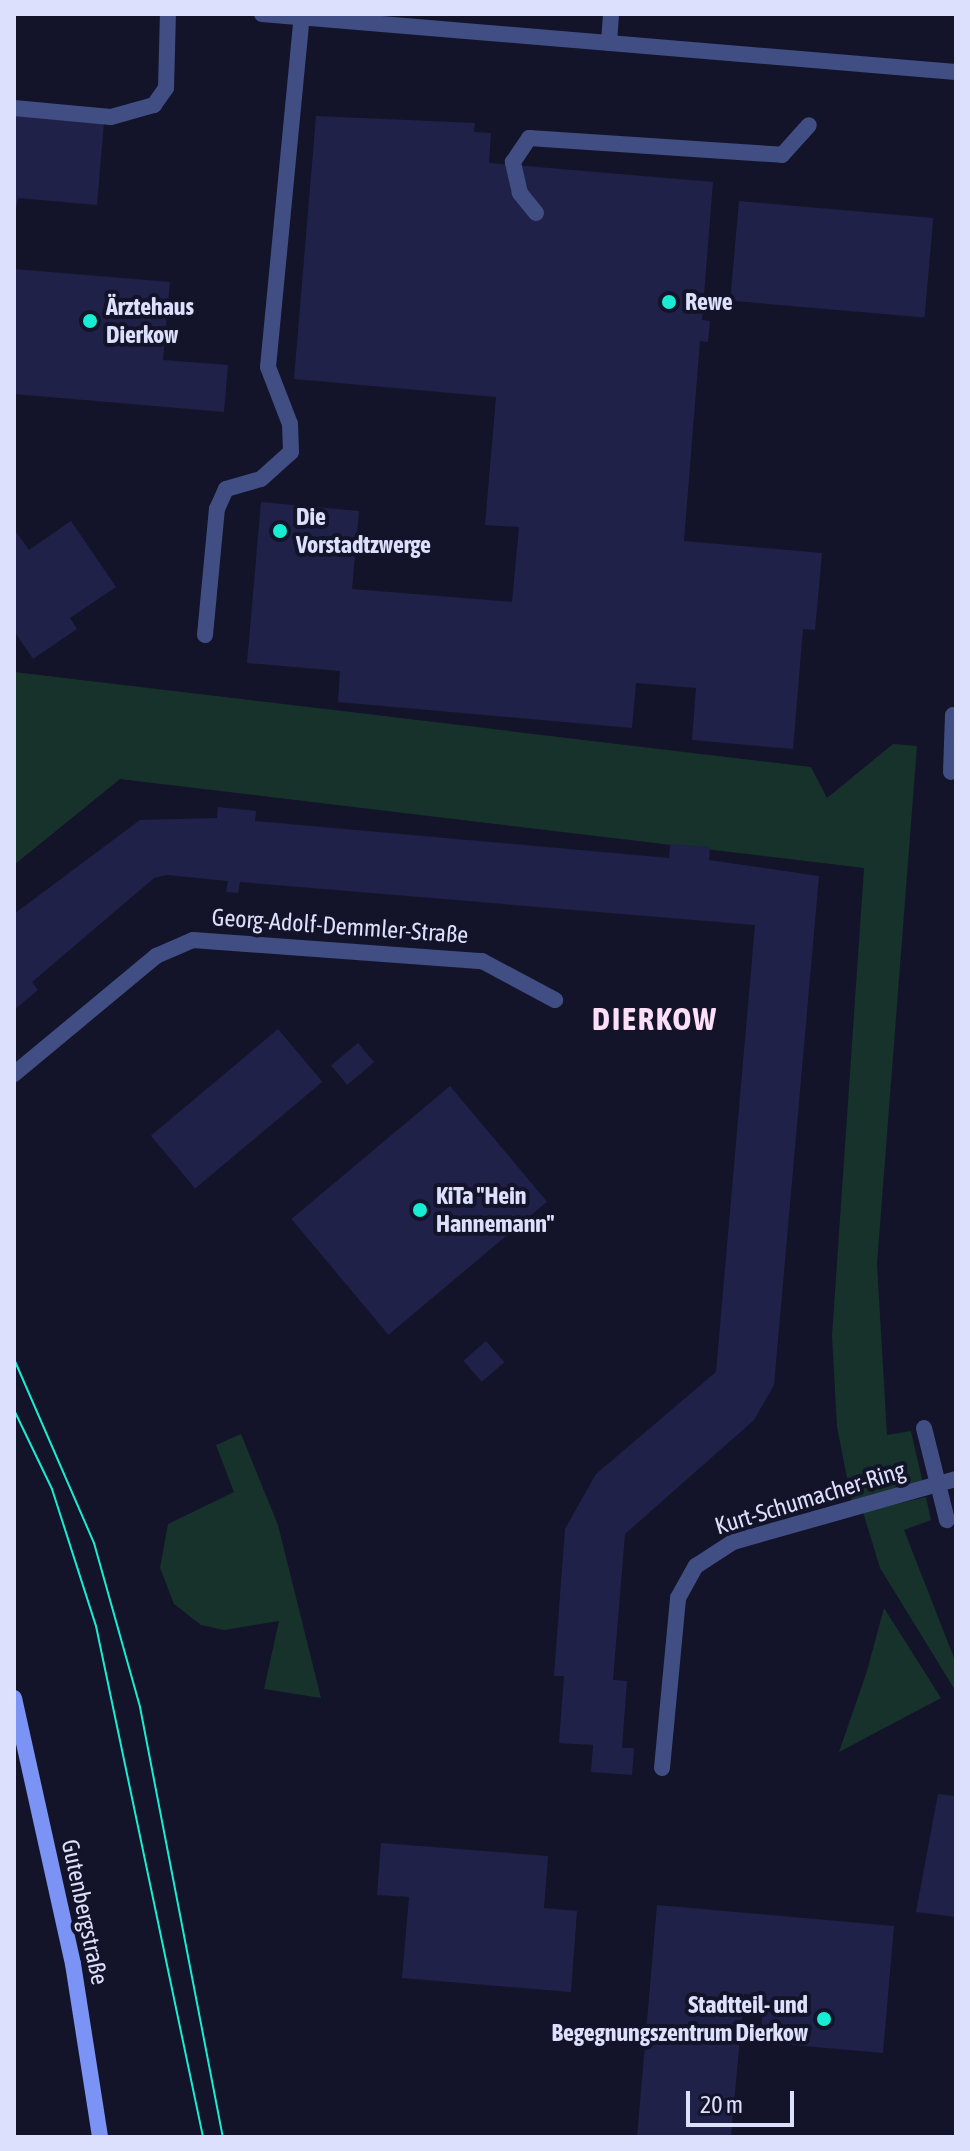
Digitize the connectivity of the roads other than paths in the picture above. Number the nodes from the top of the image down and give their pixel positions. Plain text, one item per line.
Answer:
1 (168, 14) edge
2 (262, 14) edge
3 (611, 14) edge
4 (302, 17) junction
5 (609, 43) junction
6 (956, 72) edge
7 (14, 108) edge
8 (809, 125) dead end
9 (536, 213) dead end
10 (205, 635) dead end
11 (953, 715) dead end
12 (951, 772) dead end
13 (555, 1000) dead end
14 (14, 1074) edge
15 (924, 1428) dead end
16 (956, 1479) edge
17 (937, 1485) junction
18 (947, 1520) dead end
19 (14, 1698) edge
20 (662, 1768) dead end
21 (100, 2137) edge

1 - 7 street
2 - 4 street
3 - 5 street
4 - 5 street
4 - 10 street
5 - 6 street
8 - 9 street
11 - 12 street
13 - 14 street, Georg-Adolf-Demmler-Straße
15 - 17 street
16 - 17 street, Kurt-Schumacher-Ring
17 - 18 street
17 - 20 street, Kurt-Schumacher-Ring
19 - 21 street, Gutenbergstraße

